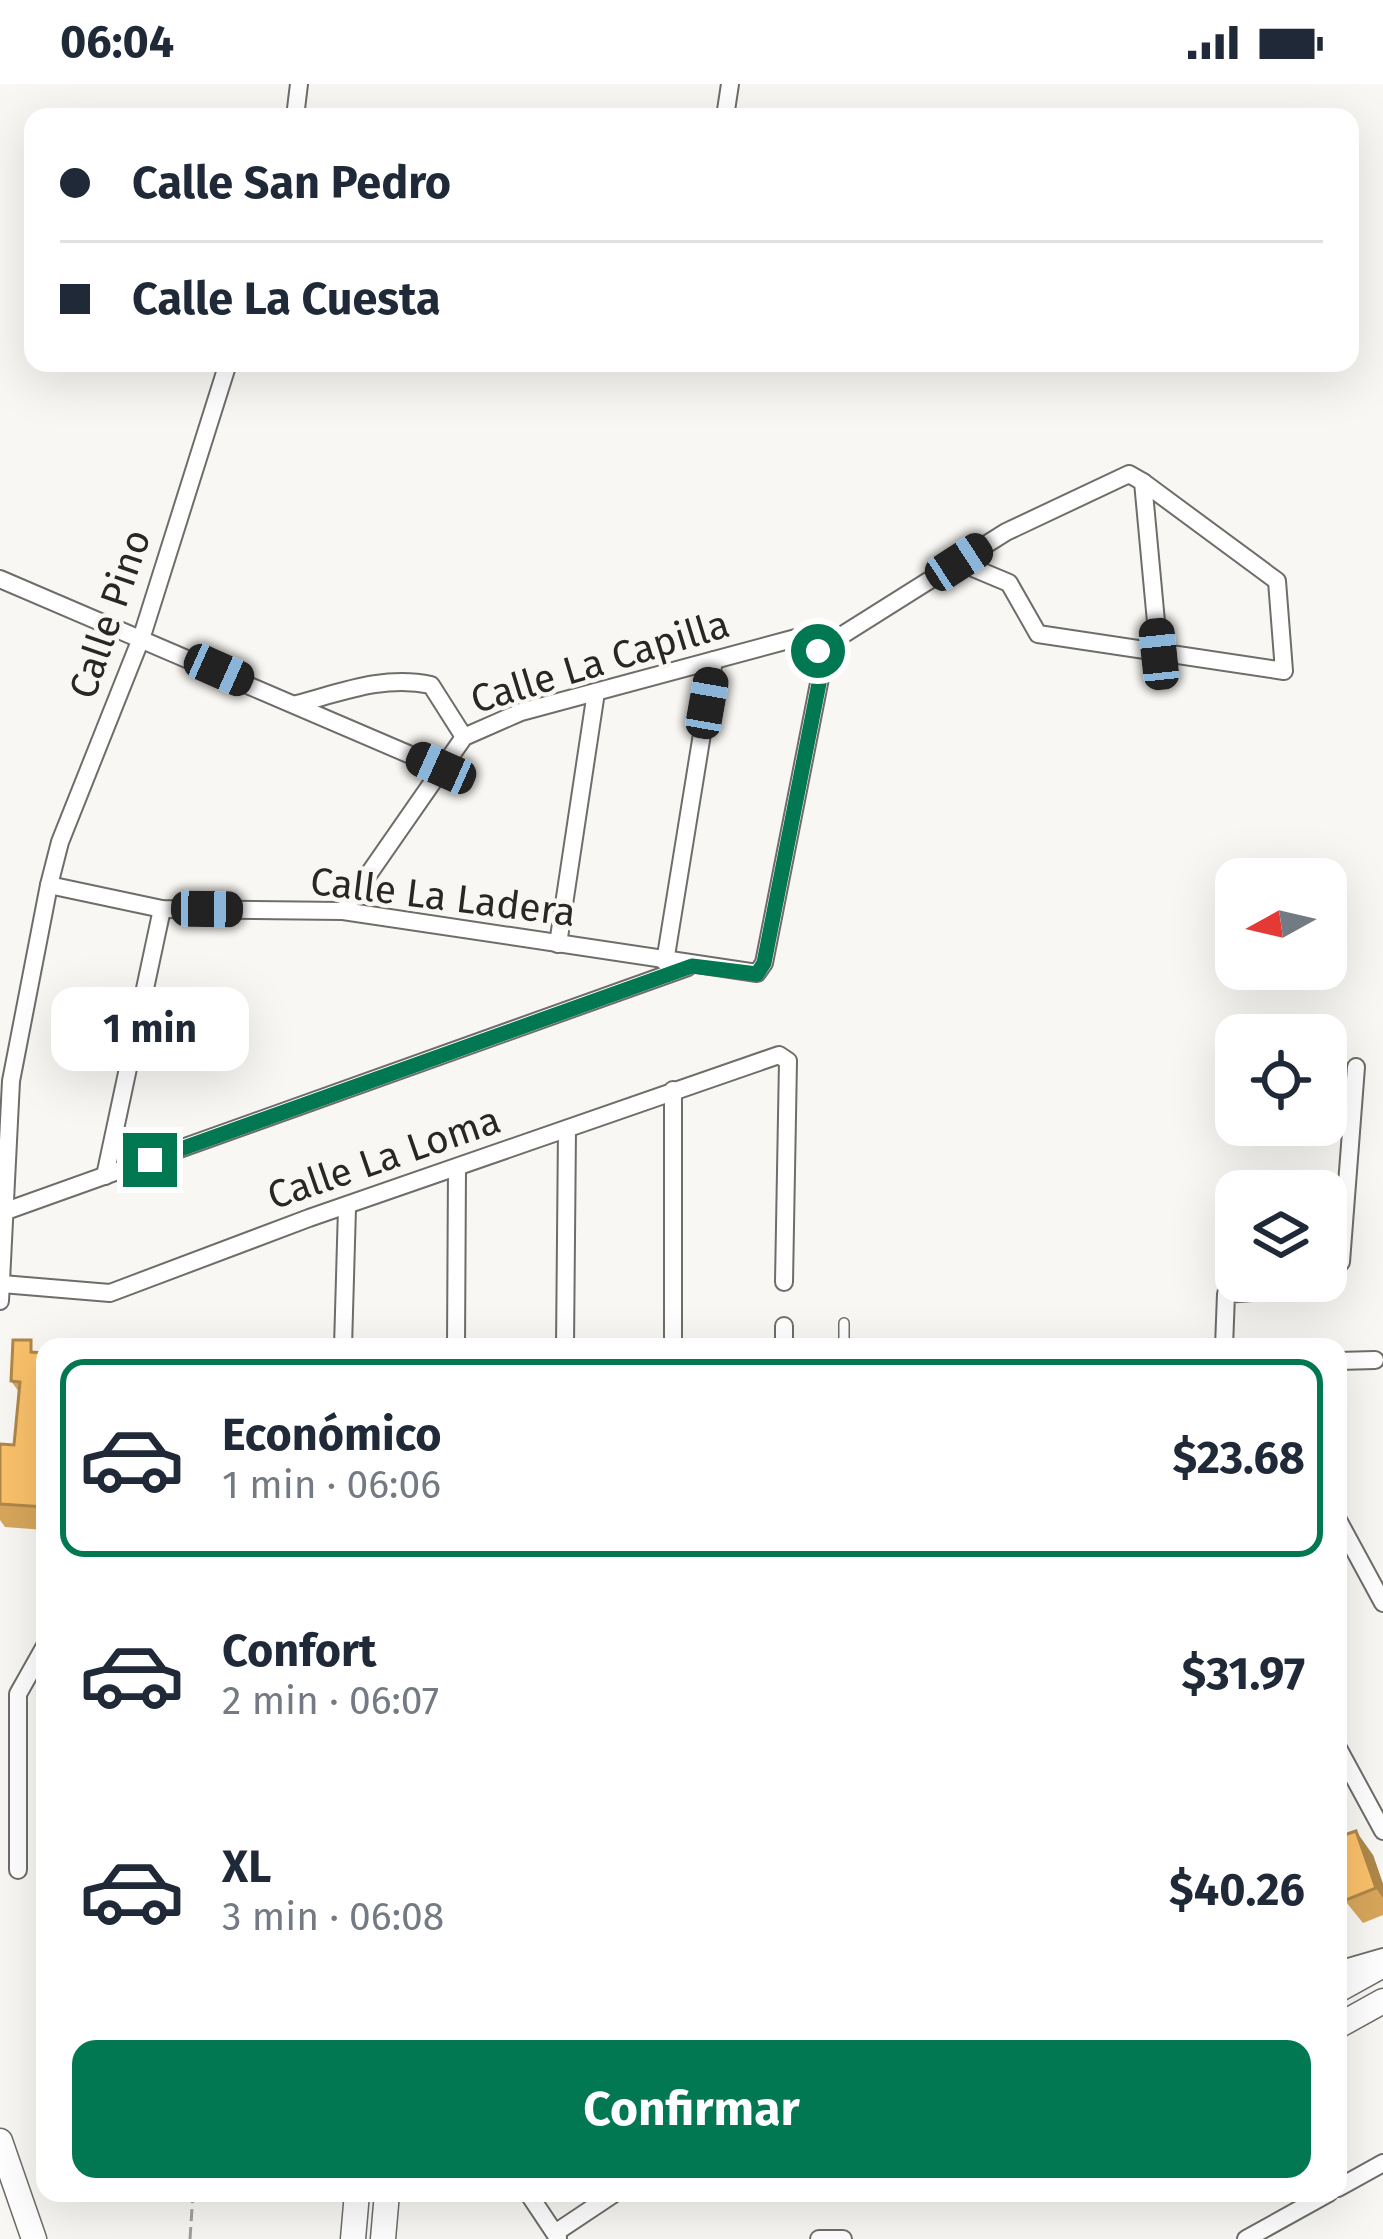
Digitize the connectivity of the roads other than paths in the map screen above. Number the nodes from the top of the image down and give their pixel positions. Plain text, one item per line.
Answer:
1 (225, 372) edge
2 (1142, 482) junction
3 (959, 562) junction
4 (0, 579) edge
5 (142, 636) junction
6 (818, 651) junction
7 (1159, 654) junction
8 (714, 660) junction
9 (596, 692) junction
10 (296, 704) junction
11 (464, 737) junction
12 (441, 768) junction
13 (49, 885) junction
14 (162, 909) junction
15 (343, 910) junction
16 (558, 944) junction
17 (664, 962) junction
18 (692, 966) junction
19 (1356, 1067) dead end
20 (5, 1080) edge
21 (673, 1090) junction
22 (567, 1129) junction
23 (457, 1168) junction
24 (105, 1176) junction
25 (347, 1208) junction
26 (5, 1211) junction
27 (784, 1282) dead end
28 (1, 1292) edge
29 (844, 1323) dead end
30 (784, 1326) dead end
31 (343, 1338) edge
32 (456, 1338) edge
33 (566, 1338) edge
34 (673, 1338) edge
35 (784, 1338) edge
36 (844, 1338) edge
37 (1224, 1338) edge
38 (1347, 1361) edge
39 (1380, 1361) edge
40 (1347, 1537) edge
41 (1383, 1603) edge
42 (36, 1662) edge
43 (1347, 1765) edge
44 (1383, 1832) edge
45 (18, 1870) dead end
46 (1383, 1961) edge
47 (1347, 1968) edge
48 (1347, 1984) edge
49 (1383, 2001) edge
50 (1347, 2021) edge
51 (0, 2141) edge
52 (1383, 2164) edge
53 (1347, 2183) edge
54 (356, 2202) edge
55 (386, 2202) edge
56 (533, 2202) edge
57 (602, 2202) edge
58 (1314, 2202) edge
59 (553, 2237) edge
60 (34, 2239) edge
61 (353, 2239) edge
62 (383, 2239) edge
63 (819, 2239) edge
64 (843, 2239) edge
65 (1246, 2239) edge

1 - 5 street, Calle Pino
2 - 3 street
2 - 7 street
2 - 7 street
3 - 6 street
3 - 7 street
4 - 5 street
5 - 10 street
5 - 13 street, Calle Pino
6 - 8 street, Calle La Capilla
6 - 18 street, Calle La Ladera
8 - 9 street, Calle La Capilla
8 - 17 street
9 - 11 street, Calle La Capilla
9 - 16 street
10 - 11 street
10 - 12 street
11 - 12 street, Calle La Capilla
12 - 15 street, Calle La Capilla
13 - 14 street, Calle La Ladera
13 - 20 street, Calle Pino
14 - 15 street, Calle La Ladera
14 - 24 street
15 - 16 street, Calle La Ladera
16 - 17 street, Calle La Ladera
17 - 18 street, Calle La Ladera
18 - 24 street
19 - 37 street
20 - 26 street, Calle Pino
21 - 22 street, Calle La Loma
21 - 27 street, Calle La Loma
21 - 34 street
22 - 23 street, Calle La Loma
22 - 33 street
23 - 25 street, Calle La Loma
23 - 32 street
24 - 26 street
25 - 28 street, Calle La Loma
25 - 31 street
26 - 28 street, Calle Pino
29 - 36 lane
30 - 35 street
38 - 39 street
40 - 41 street
42 - 45 street
43 - 44 street
46 - 47 street
46 - 48 street
49 - 50 street
51 - 60 street
52 - 53 street
54 - 61 street
55 - 62 street
56 - 59 street
57 - 59 street
58 - 65 street
63 - 64 street

